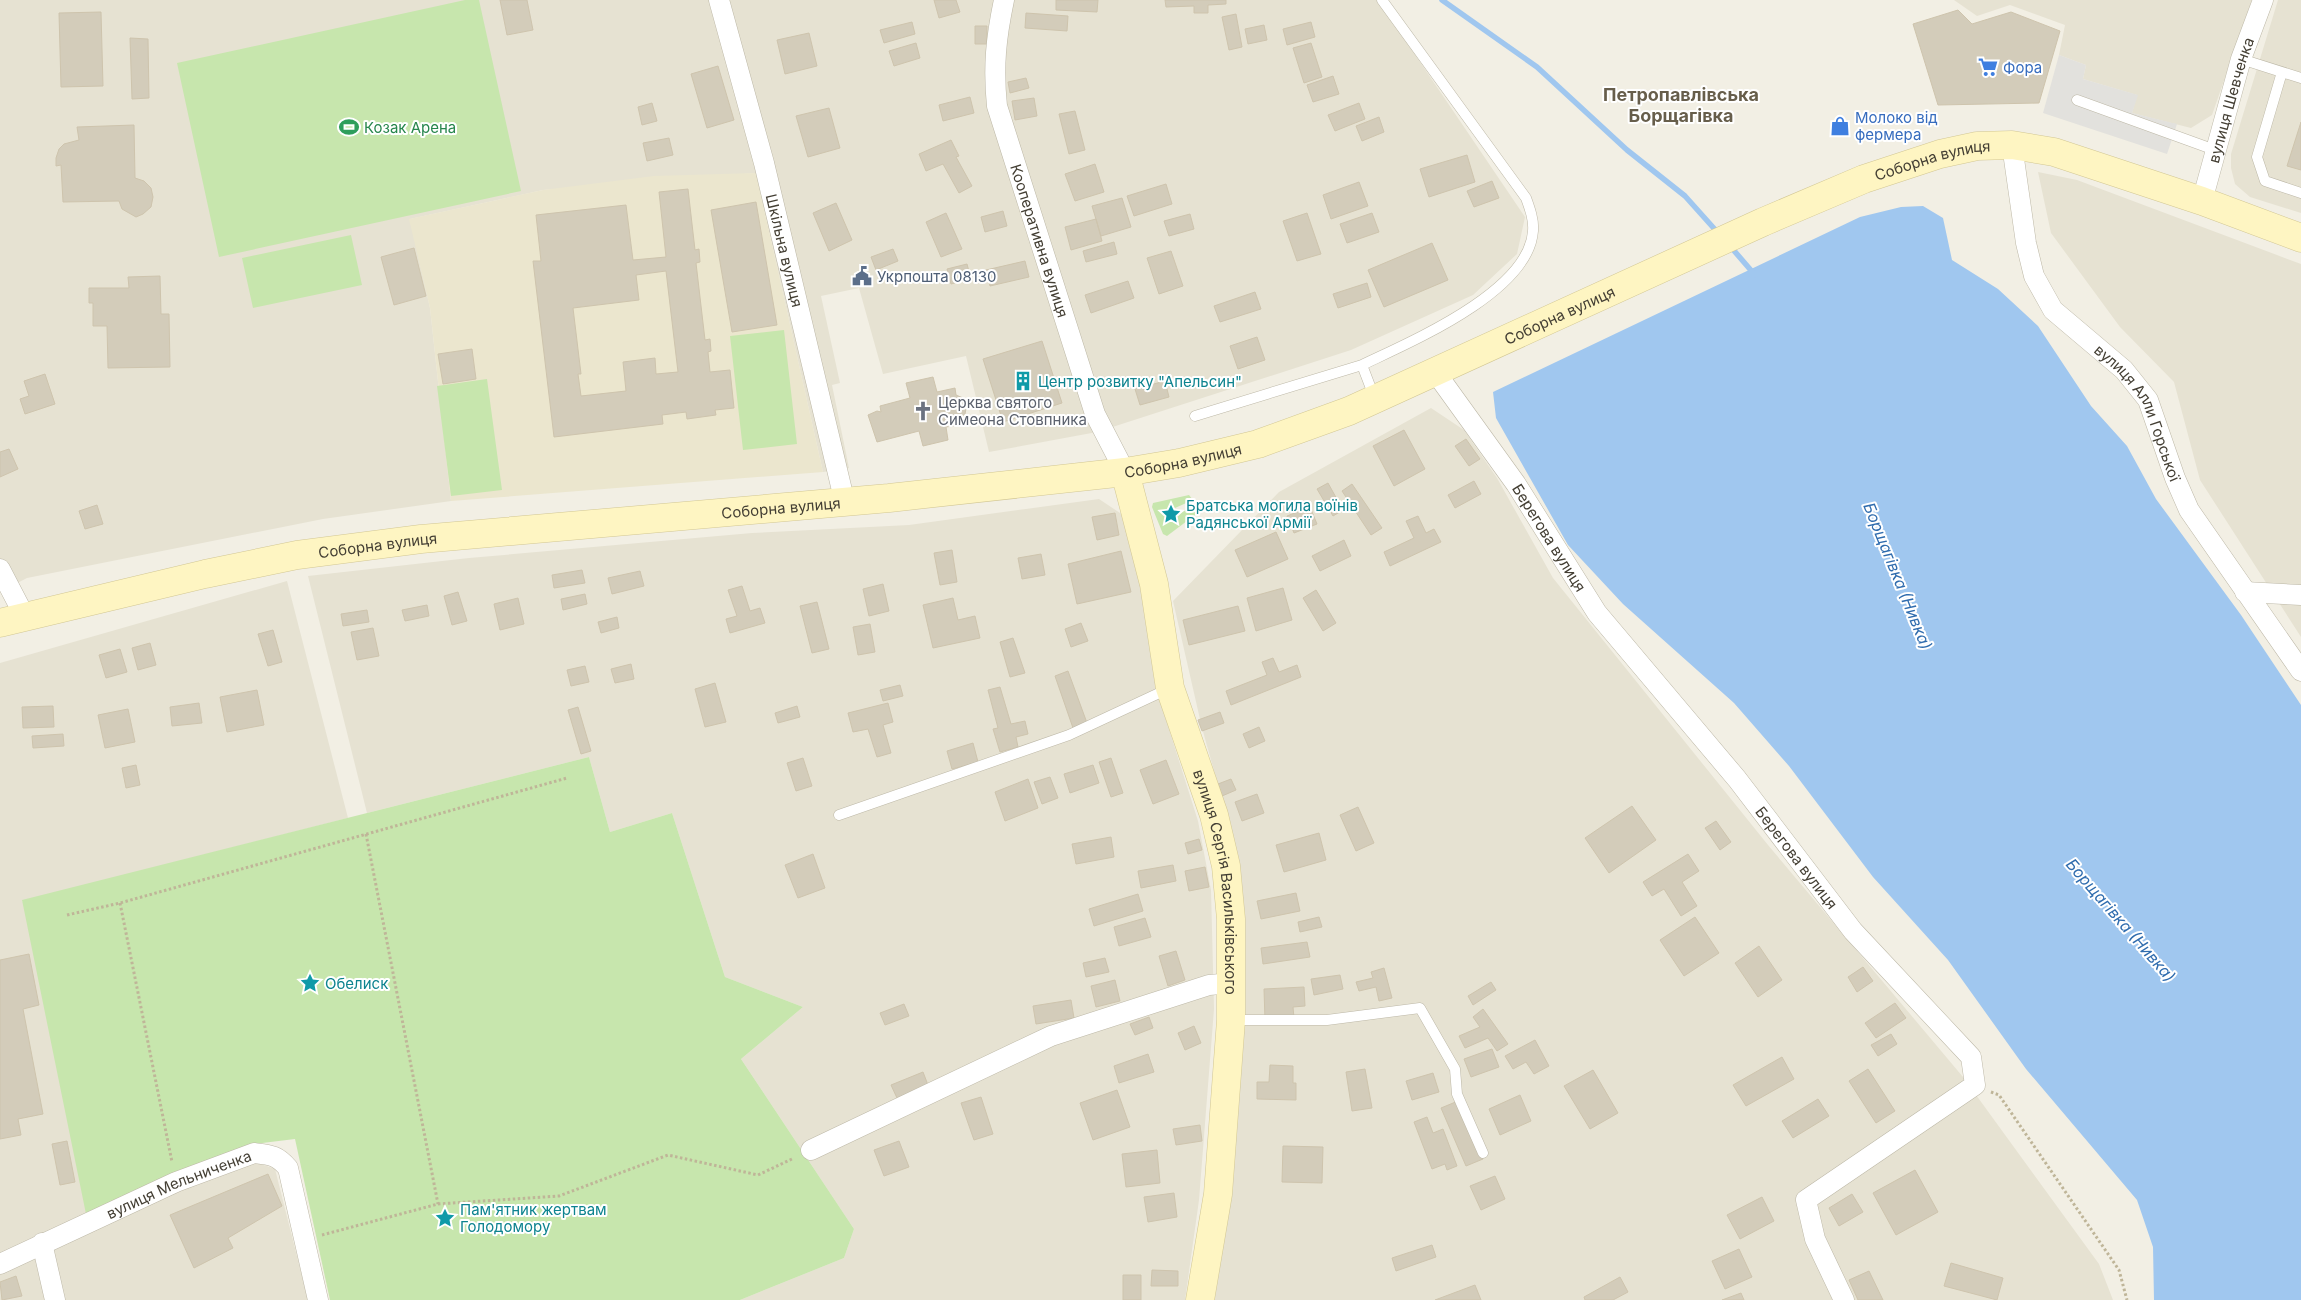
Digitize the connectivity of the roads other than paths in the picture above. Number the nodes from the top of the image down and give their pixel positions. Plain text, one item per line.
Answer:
1 (719, 0) edge
2 (1004, 0) edge
3 (1382, 0) edge
4 (2263, 0) edge
5 (2241, 59) junction
6 (2282, 72) junction
7 (2301, 78) edge
8 (2078, 100) dead end
9 (2012, 145) junction
10 (2215, 150) junction
11 (2301, 193) edge
12 (2202, 201) junction
13 (2301, 238) edge
14 (1362, 365) junction
15 (1436, 373) junction
16 (1375, 400) junction
17 (1195, 416) dead end
18 (1125, 472) junction
19 (845, 503) junction
20 (0, 569) edge
21 (2246, 592) junction
22 (2301, 595) edge
23 (13, 620) edge
24 (2301, 672) edge
25 (1170, 688) junction
26 (839, 815) dead end
27 (1232, 983) junction
28 (1231, 1020) junction
29 (811, 1150) road end
30 (1483, 1153) dead end
31 (42, 1243) junction
32 (0, 1264) edge
33 (55, 1300) edge
34 (318, 1300) edge
35 (1200, 1300) edge
36 (1844, 1300) edge

1 - 19 street, Шкільна вулиця
2 - 18 street, Кооперативна вулиця
3 - 14 lane
4 - 5 street, вулиця Шевченка
5 - 6 lane
5 - 10 street, вулиця Шевченка
6 - 7 lane
6 - 11 lane
8 - 10 lane
9 - 12 main road, Соборна вулиця
9 - 15 main road, Соборна вулиця
9 - 21 street, вулиця Алли Горської
10 - 12 street, вулиця Шевченка
12 - 13 main road, Соборна вулиця
14 - 16 lane
14 - 17 lane
15 - 16 main road, Соборна вулиця
15 - 36 street, Берегова вулиця
16 - 18 main road, Соборна вулиця
18 - 19 main road, Соборна вулиця
18 - 25 main road, вулиця Сергія Васильківського
19 - 23 main road, Соборна вулиця
20 - 23 street
21 - 22 street
21 - 24 street, вулиця Алли Горської
25 - 26 lane
25 - 27 main road, вулиця Сергія Васильківського
27 - 28 main road, вулиця Сергія Васильківського
27 - 29 street
28 - 30 lane
28 - 35 main road, вулиця Сергія Васильківського
31 - 32 street, вулиця Мельниченка
31 - 33 street
31 - 34 street, вулиця Мельниченка

